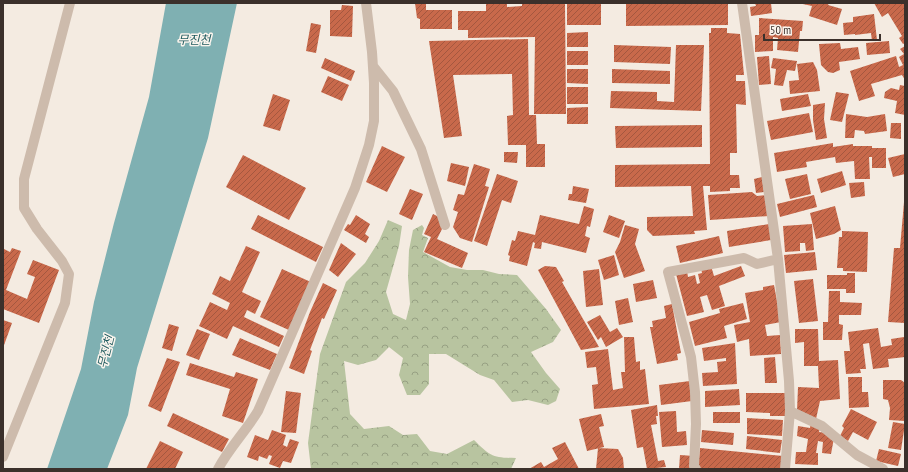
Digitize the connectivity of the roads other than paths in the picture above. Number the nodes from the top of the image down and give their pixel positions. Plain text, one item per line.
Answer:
1 (70, 3) edge
2 (366, 3) edge
3 (742, 3) edge
4 (373, 66) junction
5 (445, 225) dead end
6 (778, 259) junction
7 (790, 411) junction
8 (3, 457) edge
9 (218, 469) edge
10 (696, 469) edge
11 (785, 469) edge
12 (883, 469) edge

1 - 8 street
2 - 4 street
3 - 6 street
4 - 5 street
4 - 9 street
6 - 7 street
6 - 10 street
7 - 11 street
7 - 12 street

